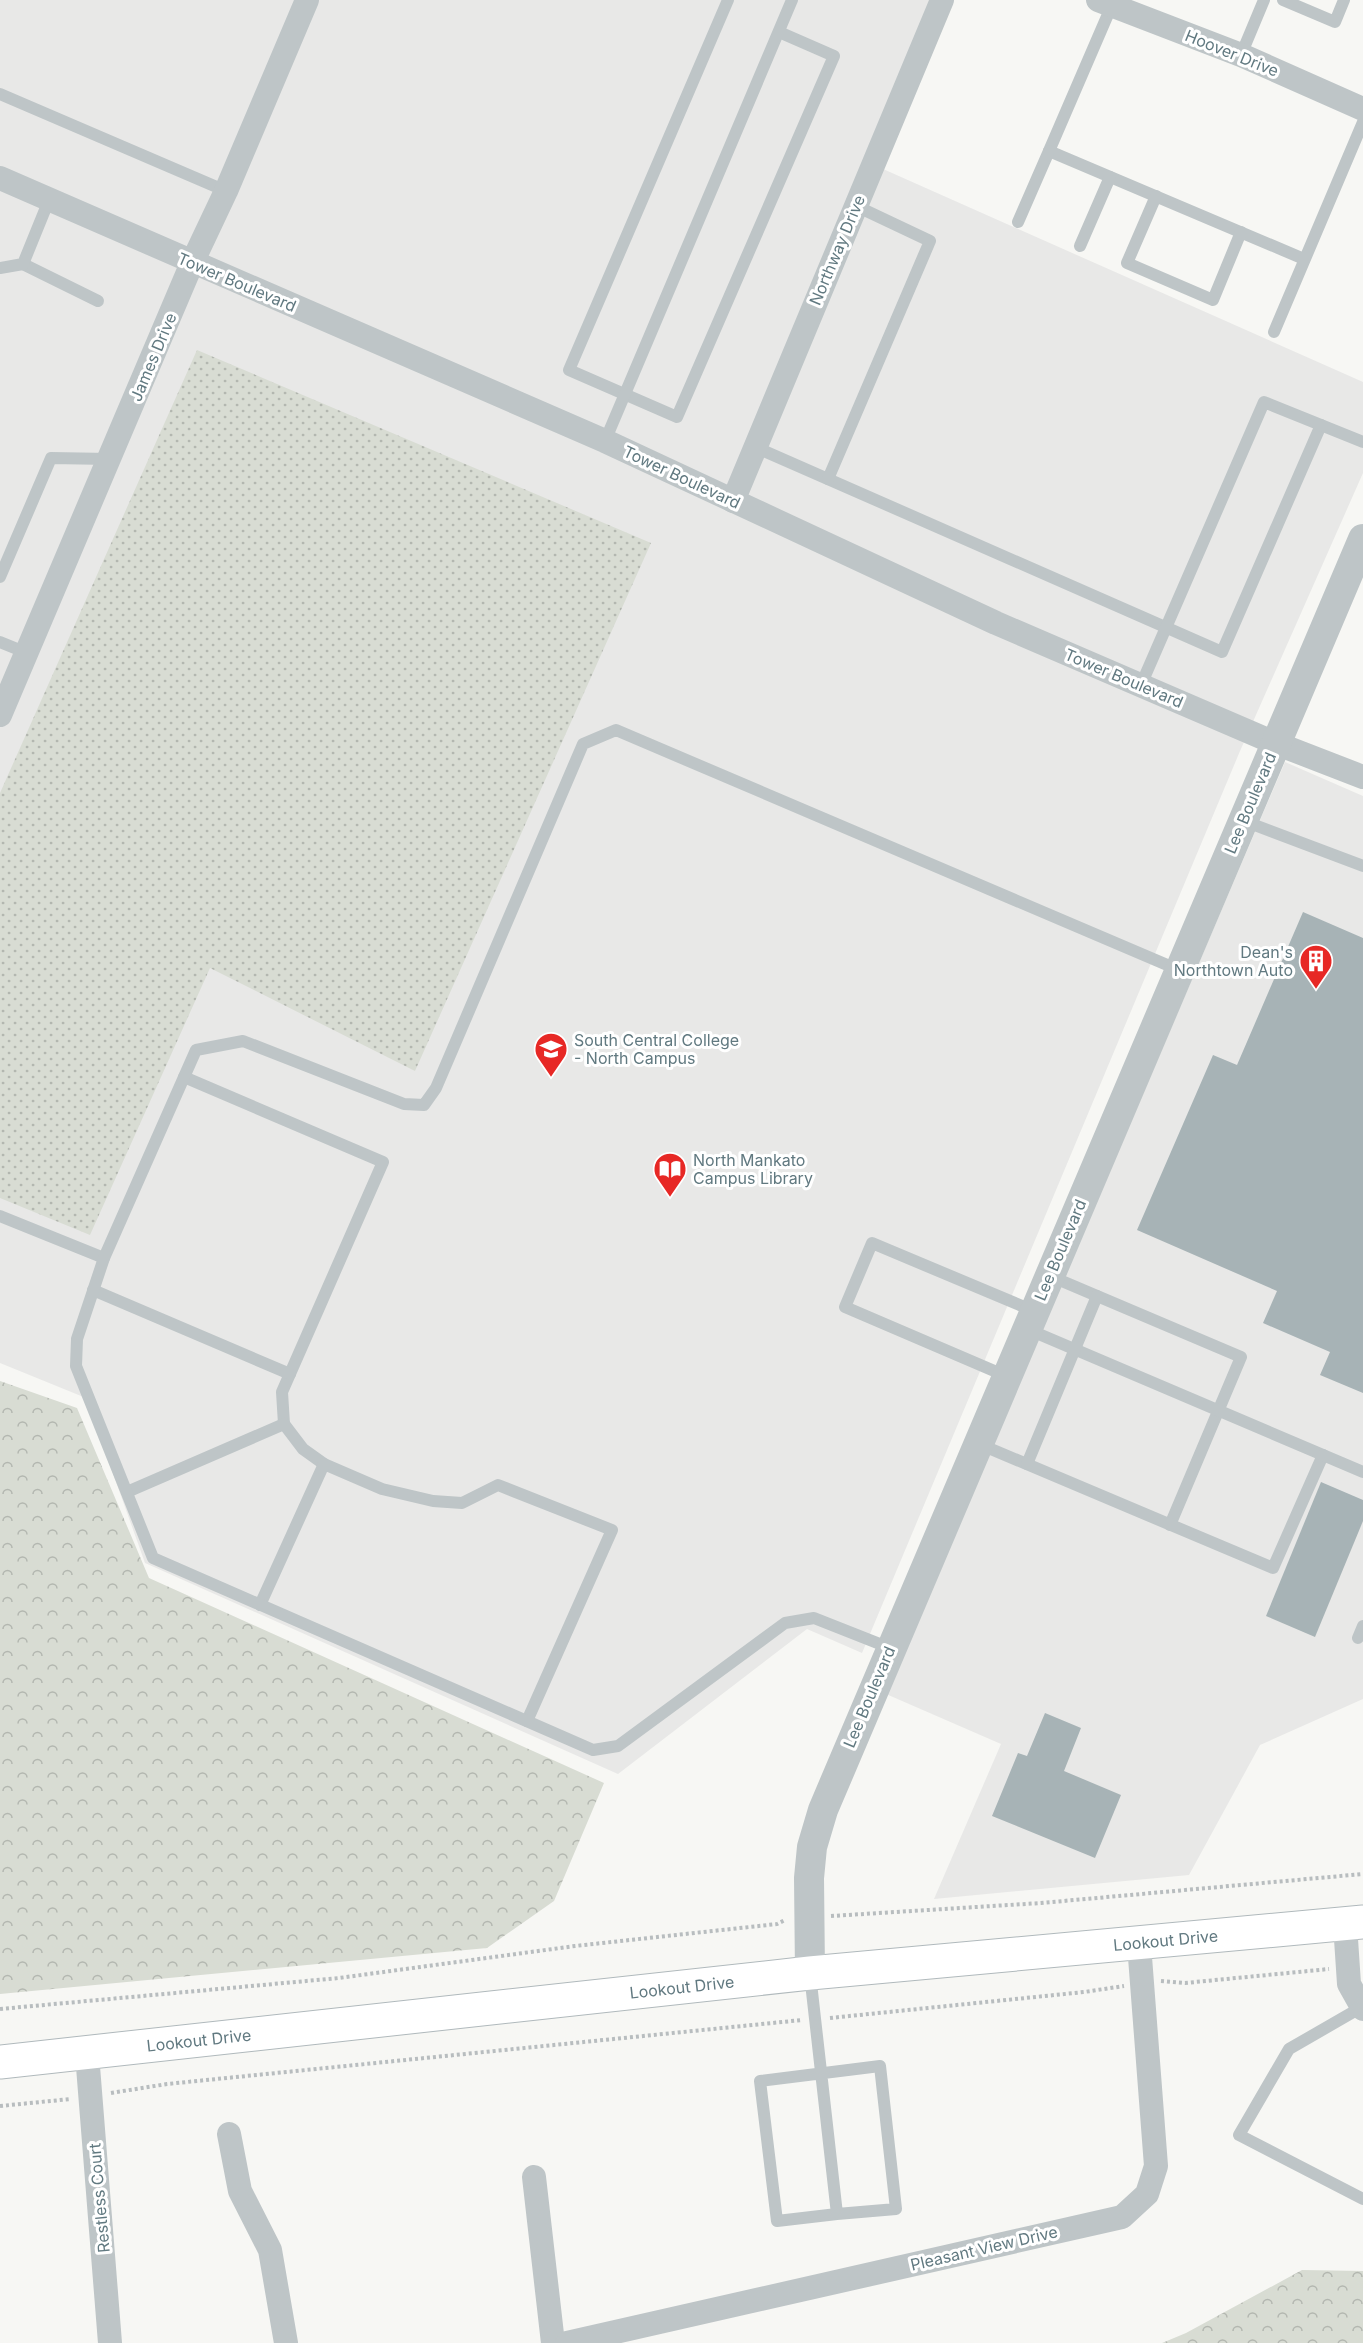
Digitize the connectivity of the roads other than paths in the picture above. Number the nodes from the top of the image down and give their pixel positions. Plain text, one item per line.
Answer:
1 (307, 0) edge
2 (728, 0) edge
3 (792, 0) edge
4 (942, 0) edge
5 (1264, 0) edge
6 (1283, 0) edge
7 (1344, 0) edge
8 (1105, 3) edge
9 (779, 32) junction
10 (1241, 55) junction
11 (0, 94) edge
12 (1363, 109) edge
13 (1363, 122) edge
14 (1049, 151) junction
15 (1110, 177) junction
16 (0, 178) edge
17 (226, 191) junction
18 (1156, 196) junction
19 (49, 200) junction
20 (856, 206) junction
21 (1018, 222) dead end
22 (1241, 232) junction
23 (1080, 246) dead end
24 (1304, 259) junction
25 (192, 263) junction
26 (22, 264) junction
27 (0, 268) edge
28 (98, 301) dead end
29 (1274, 332) dead end
30 (624, 394) junction
31 (1321, 425) junction
32 (605, 441) junction
33 (1363, 442) edge
34 (755, 447) junction
35 (110, 459) junction
36 (828, 479) junction
37 (733, 501) junction
38 (1363, 539) edge
39 (0, 577) edge
40 (1166, 627) junction
41 (0, 642) edge
42 (27, 654) junction
43 (1141, 685) junction
44 (0, 715) edge
45 (1275, 743) junction
46 (1363, 777) edge
47 (1243, 821) junction
48 (1363, 866) edge
49 (1179, 970) junction
50 (184, 1077) junction
51 (0, 1215) edge
52 (104, 1258) junction
53 (1049, 1276) junction
54 (93, 1290) junction
55 (1097, 1296) junction
56 (1030, 1320) junction
57 (1074, 1349) junction
58 (290, 1374) junction
59 (1006, 1376) junction
60 (1218, 1410) junction
61 (284, 1424) junction
62 (978, 1443) junction
63 (1323, 1455) junction
64 (324, 1464) junction
65 (1027, 1464) junction
66 (1363, 1472) edge
67 (127, 1492) junction
68 (1170, 1524) junction
69 (260, 1605) junction
70 (890, 1648) junction
71 (527, 1721) junction
72 (1354, 1923) edge
73 (1139, 1944) junction
74 (810, 1973) junction
75 (1362, 2008) edge
76 (87, 2054) junction
77 (0, 2062) edge
78 (820, 2074) junction
79 (229, 2134) dead end
80 (534, 2177) dead end
81 (1363, 2199) edge
82 (837, 2214) junction
83 (110, 2343) edge
84 (286, 2343) edge
85 (553, 2343) edge
86 (567, 2343) edge

1 - 17 street, James Drive
2 - 30 lane
3 - 9 lane
4 - 20 street, Northway Drive
5 - 10 lane
6 - 7 lane
8 - 10 street, Hoover Drive
8 - 14 lane
9 - 30 lane
9 - 30 lane
10 - 12 street, Hoover Drive
11 - 17 lane
13 - 24 lane
14 - 15 lane
14 - 21 lane
15 - 18 lane
15 - 23 lane
16 - 19 street, Tower Boulevard
17 - 25 street, James Drive
18 - 22 lane
18 - 22 lane
19 - 25 street, Tower Boulevard
19 - 26 lane
20 - 34 street, Northway Drive
20 - 36 lane
22 - 24 lane
24 - 29 lane
25 - 32 street, Tower Boulevard
25 - 35 street, James Drive
26 - 27 lane
26 - 28 lane
30 - 32 lane
31 - 33 lane
31 - 40 lane
31 - 40 lane
32 - 37 street, Tower Boulevard
34 - 36 lane
34 - 37 street, Northway Drive
35 - 39 lane
35 - 42 street, James Drive
36 - 40 lane
37 - 43 street, Tower Boulevard
38 - 45 street, Lee Boulevard
40 - 43 lane
41 - 42 lane
42 - 44 street, James Drive
43 - 45 street, Tower Boulevard
45 - 46 street, Tower Boulevard
45 - 47 street, Lee Boulevard
47 - 48 lane
47 - 49 street, Lee Boulevard
49 - 50 lane
49 - 53 street, Lee Boulevard
50 - 52 lane
50 - 58 lane
51 - 52 lane
52 - 54 lane
53 - 55 lane
53 - 56 street, Lee Boulevard
54 - 58 lane
54 - 67 lane
55 - 57 lane
55 - 60 lane
56 - 57 lane
56 - 59 street, Lee Boulevard
56 - 59 lane
57 - 60 lane
57 - 65 lane
58 - 61 lane
59 - 62 street, Lee Boulevard
60 - 63 lane
60 - 68 lane
61 - 64 lane
61 - 67 lane
62 - 65 lane
62 - 70 street, Lee Boulevard
63 - 66 lane
63 - 68 lane
64 - 69 lane
64 - 71 lane
65 - 68 lane
67 - 69 lane
69 - 71 lane
70 - 71 lane
70 - 74 street, Lee Boulevard
72 - 73 main road, Lookout Drive
72 - 75 street
73 - 74 main road, Lookout Drive
73 - 86 street, Pleasant View Drive
74 - 76 main road, Lookout Drive
74 - 78 lane
75 - 81 lane
76 - 77 main road, Lookout Drive
76 - 83 street, Restless Court
78 - 82 lane
78 - 82 lane
78 - 82 lane
79 - 84 street
80 - 85 street

